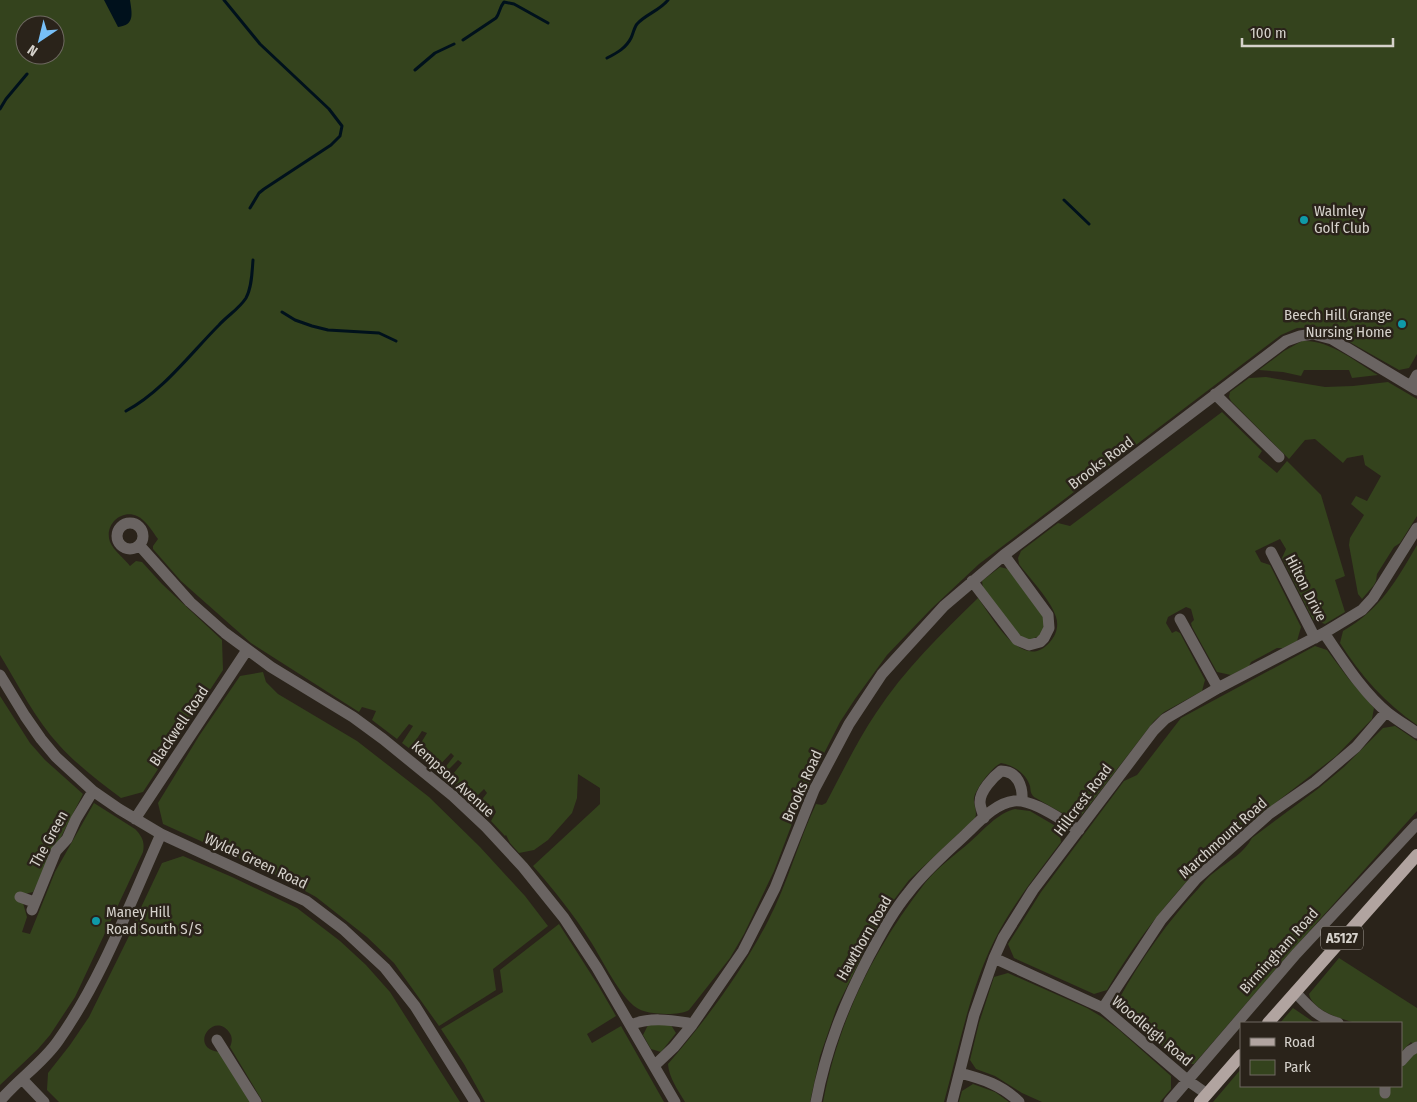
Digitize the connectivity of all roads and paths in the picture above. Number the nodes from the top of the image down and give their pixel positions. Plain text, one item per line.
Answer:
1 (1417, 375) edge
2 (1414, 388) edge
3 (1216, 394) junction
4 (1279, 457) dead end
5 (1417, 528) edge
6 (140, 546) dead end
7 (1271, 552) dead end
8 (1004, 555) junction
9 (972, 581) junction
10 (1180, 619) dead end
11 (1319, 635) junction
12 (247, 650) junction
13 (0, 675) edge
14 (1218, 688) junction
15 (1386, 712) junction
16 (1417, 733) edge
17 (94, 791) junction
18 (1022, 801) junction
19 (984, 818) junction
20 (136, 819) junction
21 (1417, 824) edge
22 (1079, 830) junction
23 (161, 834) junction
24 (1417, 855) edge
25 (20, 897) dead end
26 (994, 958) junction
27 (1295, 992) junction
28 (1103, 1008) junction
29 (1269, 1022) edge
30 (1334, 1022) edge
31 (631, 1025) junction
32 (692, 1026) junction
33 (217, 1040) dead end
34 (1417, 1048) edge
35 (1240, 1056) edge
36 (1402, 1059) edge
37 (654, 1066) junction
38 (960, 1073) junction
39 (22, 1079) junction
40 (1187, 1080) junction
41 (1204, 1098) edge
42 (0, 1101) edge
43 (44, 1102) edge
44 (256, 1102) edge
45 (475, 1102) edge
46 (675, 1102) edge
47 (816, 1102) edge
48 (952, 1102) edge
49 (1019, 1102) edge
50 (1168, 1102) edge

1 - 2 street
2 - 3 street, Brooks Road
3 - 4 street
3 - 8 street, Brooks Road
5 - 11 street, Hillcrest Road
6 - 12 street, Kempson Avenue
7 - 11 street, Hilton Drive
8 - 9 street, Brooks Road
8 - 9 street
9 - 32 street, Brooks Road
10 - 14 street
11 - 14 street, Hillcrest Road
11 - 15 street, Hilton Drive
12 - 20 street, Blackwell Road
12 - 31 street, Kempson Avenue
13 - 17 street, Wylde Green Road
14 - 22 street, Hillcrest Road
15 - 16 street, Hilton Drive
15 - 28 street, Marchmount Road
17 - 20 street, Wylde Green Road
17 - 25 street, The Green
18 - 19 street, Hawthorn Road
18 - 19 street
18 - 22 street
19 - 47 street, Hawthorn Road
20 - 23 street, Wylde Green Road
21 - 40 street, Birmingham Road
22 - 26 street, Hillcrest Road
23 - 39 street
23 - 45 street, Wylde Green Road
24 - 27 main road, A5127
26 - 28 street, Woodleigh Road
26 - 38 street, Hillcrest Road
27 - 29 main road, A5127
27 - 30 street
28 - 40 street, Woodleigh Road
31 - 32 street
31 - 37 street, Kempson Avenue
32 - 37 street, Brooks Road
33 - 44 street
34 - 36 street
35 - 41 main road
37 - 46 street, Kempson Avenue
38 - 48 street, Hillcrest Road
38 - 49 street
39 - 42 street
39 - 43 street
40 - 41 street, Woodleigh Road
40 - 50 street, Birmingham Road

